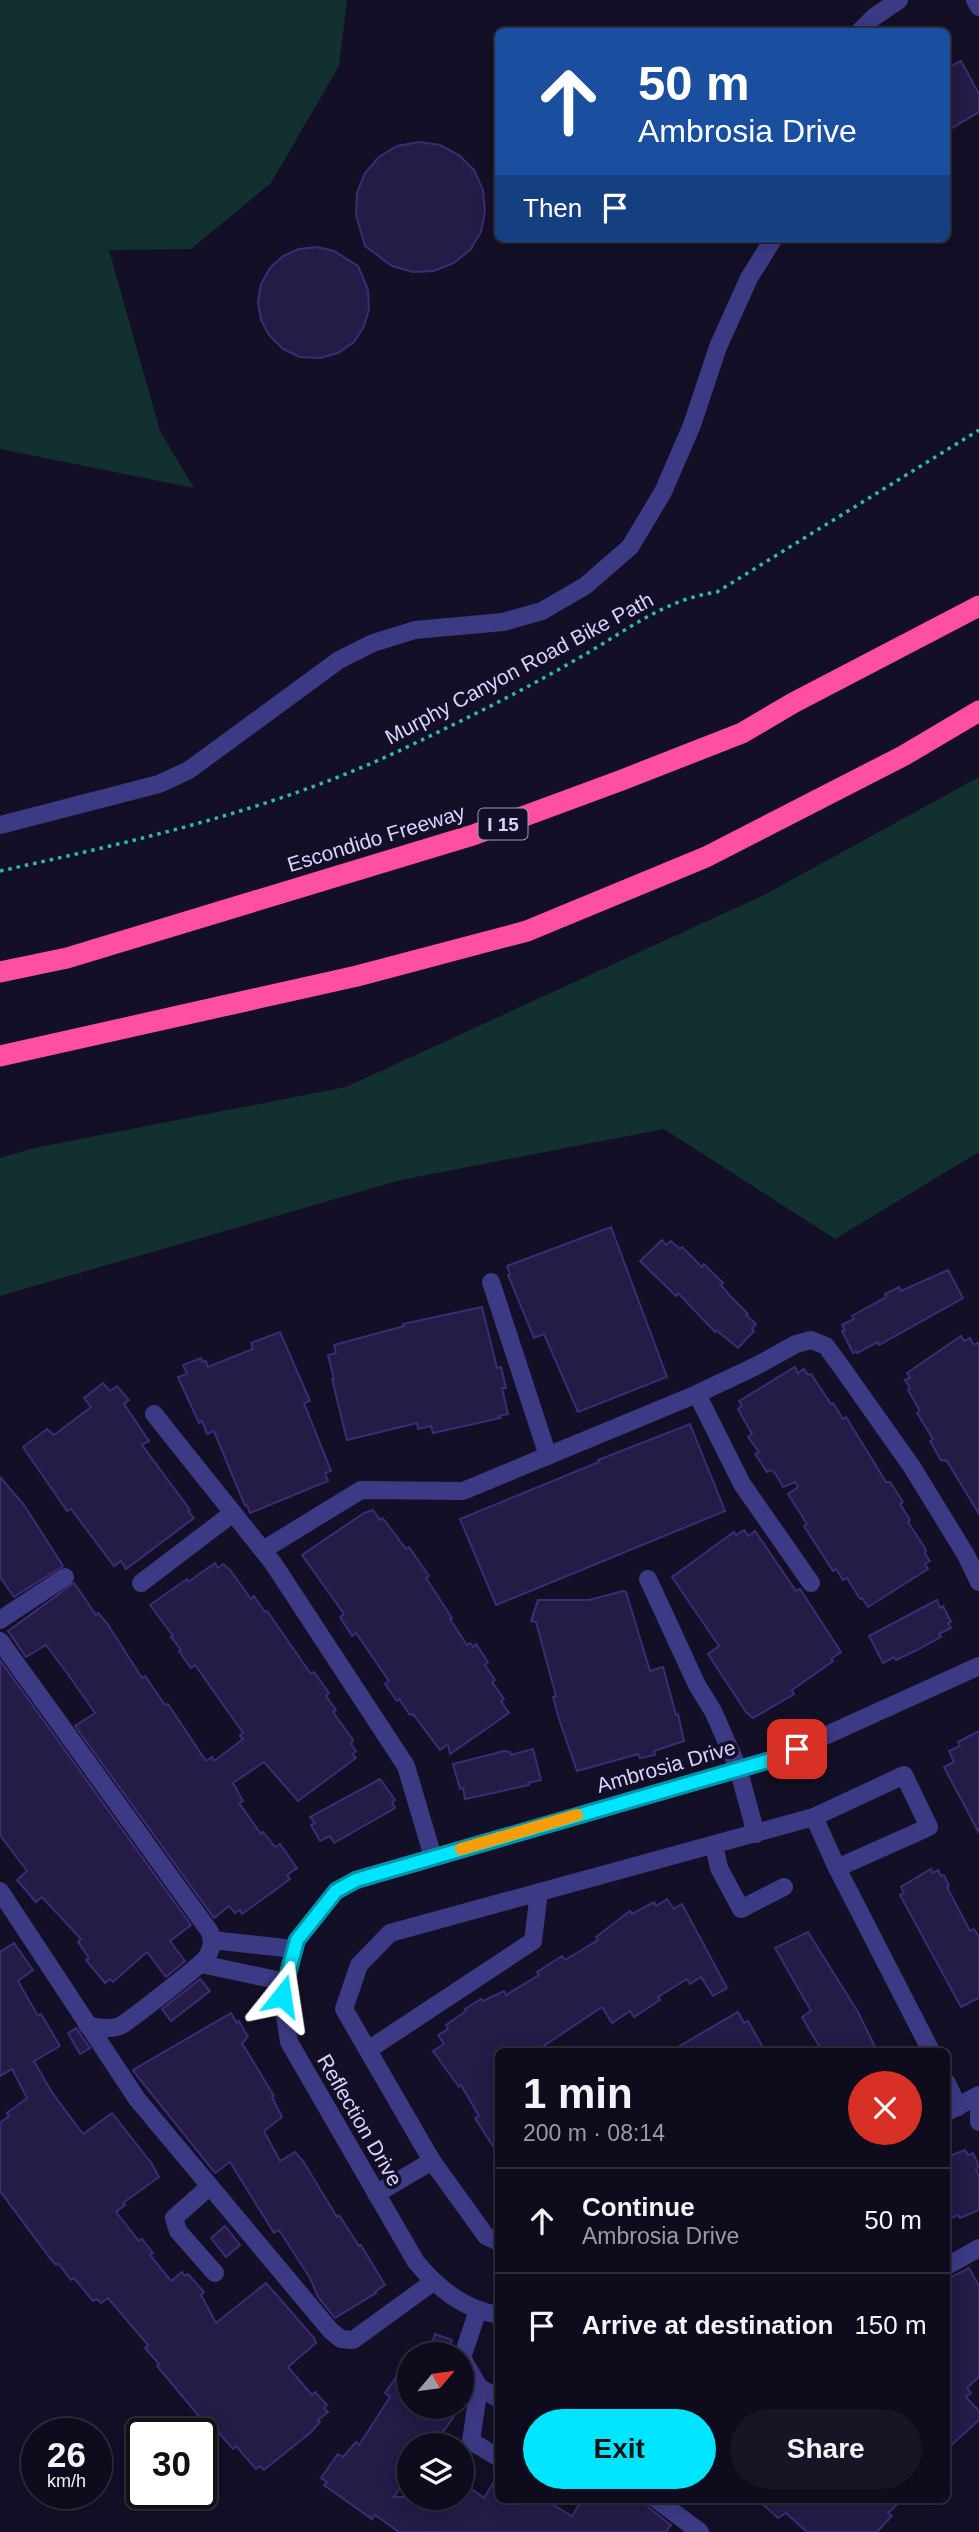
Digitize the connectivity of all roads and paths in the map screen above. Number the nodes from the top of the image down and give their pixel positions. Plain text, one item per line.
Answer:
1 (898, 0) edge
2 (975, 0) edge
3 (979, 7) edge
4 (863, 28) edge
5 (772, 242) edge
6 (979, 430) edge
7 (979, 606) edge
8 (979, 711) edge
9 (0, 825) edge
10 (0, 871) edge
11 (0, 972) edge
12 (0, 1056) edge
13 (491, 1282) dead end
14 (696, 1394) junction
15 (155, 1414) dead end
16 (548, 1456) junction
17 (233, 1513) junction
18 (262, 1550) junction
19 (65, 1577) dead end
20 (648, 1578) dead end
21 (979, 1582) edge
22 (141, 1583) dead end
23 (811, 1583) dead end
24 (0, 1620) edge
25 (0, 1641) edge
26 (979, 1666) edge
27 (738, 1768) junction
28 (814, 1817) junction
29 (756, 1834) junction
30 (714, 1845) junction
31 (433, 1857) junction
32 (837, 1868) junction
33 (356, 1880) joint
34 (784, 1887) dead end
35 (0, 1891) edge
36 (539, 1892) junction
37 (212, 1940) junction
38 (294, 1949) junction
39 (201, 1964) junction
40 (286, 1982) junction
41 (88, 2025) junction
42 (929, 2048) edge
43 (368, 2050) junction
44 (979, 2095) edge
45 (953, 2109) edge
46 (979, 2112) edge
47 (979, 2122) edge
48 (432, 2161) junction
49 (209, 2186) junction
50 (376, 2194) junction
51 (495, 2240) edge
52 (979, 2248) edge
53 (950, 2264) edge
54 (215, 2273) dead end
55 (433, 2282) junction
56 (478, 2309) junction
57 (495, 2314) edge
58 (479, 2387) junction
59 (495, 2397) edge
60 (495, 2456) edge
61 (661, 2503) edge
62 (700, 2532) edge

1 - 4 street
2 - 3 street
5 - 9 street
6 - 10 path, Murphy Canyon Road Bike Path
7 - 11 highway, Escondido Freeway / I 15
8 - 12 highway
13 - 16 street
14 - 16 street
14 - 21 street
14 - 23 street
15 - 17 street
16 - 18 street
17 - 18 street
17 - 22 street
18 - 31 street
19 - 24 street
20 - 27 street
25 - 37 street
26 - 27 street, Ambrosia Drive
27 - 29 street
27 - 31 street, Ambrosia Drive
28 - 29 street
28 - 32 street
28 - 32 street
29 - 30 street
30 - 34 street
30 - 36 street
31 - 33 street, Ambrosia Drive
32 - 42 street
33 - 38 street, Reflection Drive
35 - 41 street
36 - 43 street
36 - 43 street
37 - 38 street
37 - 39 street
38 - 40 street, Reflection Drive
39 - 40 street
39 - 41 street
40 - 50 street, Reflection Drive
41 - 49 street
43 - 48 street
44 - 45 street
46 - 47 street
48 - 50 street
48 - 51 street
49 - 54 street
49 - 55 street
50 - 55 street, Reflection Drive
52 - 53 street
55 - 56 street, Reflection Drive
56 - 57 street, Reflection Drive
56 - 58 street
58 - 59 street
58 - 60 street
61 - 62 street

